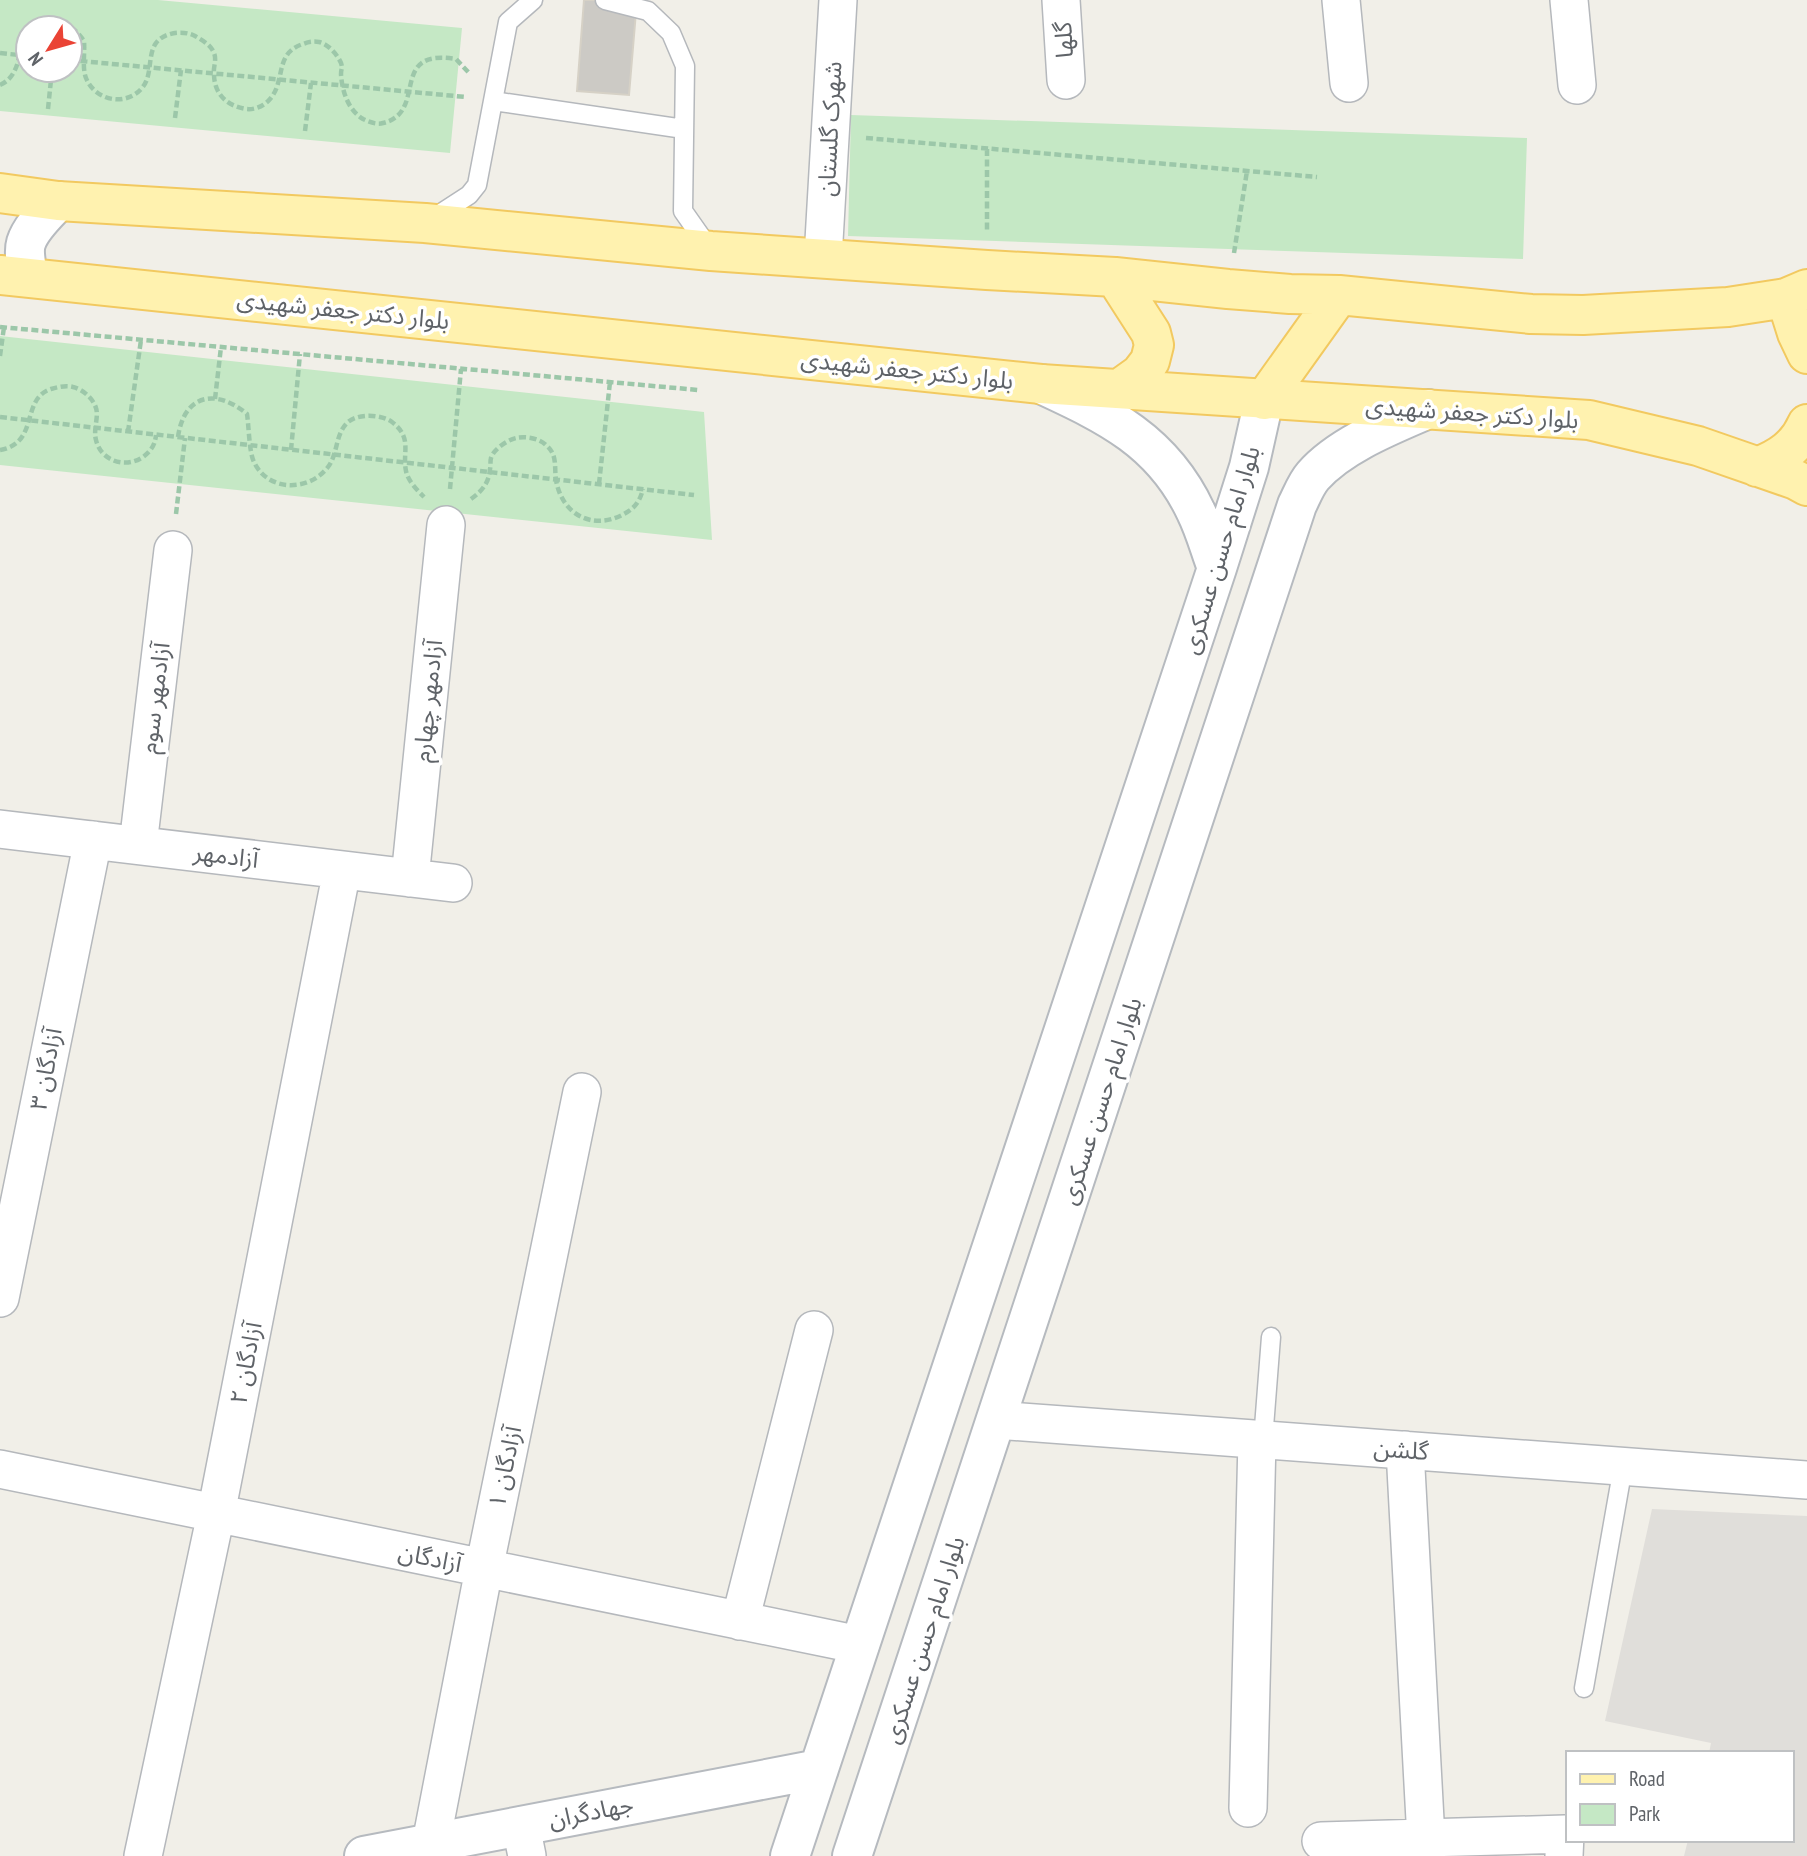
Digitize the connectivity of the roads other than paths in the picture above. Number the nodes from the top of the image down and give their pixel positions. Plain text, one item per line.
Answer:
1 (533, 0) edge
2 (605, 0) edge
3 (838, 0) edge
4 (1061, 0) edge
5 (1341, 0) edge
6 (1569, 0) edge
7 (1066, 80) dead end
8 (1349, 83) dead end
9 (1577, 85) dead end
10 (493, 101) junction
11 (684, 128) junction
12 (0, 193) edge
13 (58, 201) junction
14 (425, 223) junction
15 (711, 251) junction
16 (823, 258) junction
17 (14, 276) edge
18 (1115, 277) junction
19 (1796, 294) edge
20 (1339, 295) junction
21 (1807, 354) edge
22 (1041, 384) junction
23 (1119, 389) junction
24 (1264, 400) junction
25 (1428, 409) junction
26 (1807, 424) edge
27 (1756, 467) junction
28 (1807, 486) edge
29 (447, 515) road end
30 (173, 550) road end
31 (1217, 568) junction
32 (0, 829) edge
33 (93, 840) junction
34 (138, 845) junction
35 (342, 870) junction
36 (410, 878) junction
37 (453, 883) dead end
38 (582, 1092) dead end
39 (0, 1298) edge
40 (814, 1330) dead end
41 (1271, 1337) dead end
42 (996, 1420) junction
43 (1260, 1440) junction
44 (1405, 1450) junction
45 (1623, 1466) junction
46 (0, 1469) edge
47 (1807, 1480) edge
48 (216, 1514) junction
49 (484, 1569) junction
50 (740, 1620) junction
51 (860, 1645) junction
52 (1584, 1688) dead end
53 (819, 1769) junction
54 (1248, 1808) dead end
55 (1426, 1839) junction
56 (524, 1841) edge
57 (1321, 1841) dead end
58 (431, 1843) junction
59 (143, 1856) edge
60 (364, 1856) edge
61 (790, 1856) edge
62 (852, 1856) edge
63 (1564, 1856) edge

1 - 10 lane
2 - 11 lane
3 - 16 street, شهرک گلستان
4 - 7 street, گلها
5 - 8 street
6 - 9 street
10 - 11 lane
10 - 14 lane
11 - 15 lane
12 - 13 main road
13 - 14 main road
13 - 17 main road
14 - 15 main road
15 - 16 main road
16 - 18 main road
17 - 22 main road, بلوار دکتر جعفر شهیدی
18 - 20 main road
18 - 23 main road
19 - 20 main road
19 - 21 main road
20 - 24 main road
22 - 23 main road, بلوار دکتر جعفر شهیدی
22 - 31 main road
23 - 24 main road, بلوار دکتر جعفر شهیدی
24 - 25 main road, بلوار دکتر جعفر شهیدی
24 - 31 main road, بلوار امام حسن عسکری
25 - 27 main road, بلوار دکتر جعفر شهیدی
25 - 42 main road, بلوار امام حسن عسکری
26 - 27 main road
27 - 28 main road, بلوار دکتر جعفر شهیدی
29 - 36 street, آزادمهر چهارم
30 - 34 street, آزادمهر سوم
31 - 51 main road, بلوار امام حسن عسکری
32 - 33 street, آزادمهر
33 - 34 street, آزادمهر
33 - 39 street, آزادگان ۳
34 - 35 street, آزادمهر
35 - 36 street, آزادمهر
35 - 48 street, آزادگان ۲
36 - 37 street, آزادمهر
38 - 49 street, آزادگان ۱
40 - 50 street
41 - 43 lane
42 - 43 street, گلشن
42 - 62 main road, بلوار امام حسن عسکری
43 - 44 street, گلشن
43 - 54 street
44 - 45 street, گلشن
44 - 55 street
45 - 47 street, گلشن
45 - 52 lane
46 - 48 street, آزادگان
48 - 49 street, آزادگان
48 - 59 street, آزادگان ۲
49 - 50 street, آزادگان
49 - 58 street, آزادگان ۱
50 - 51 street, آزادگان
51 - 53 main road, بلوار امام حسن عسکری
53 - 56 main road, جهادگران
53 - 61 main road, بلوار امام حسن عسکری
55 - 57 street
55 - 63 street
56 - 58 main road, جهادگران
58 - 60 main road, جهادگران

